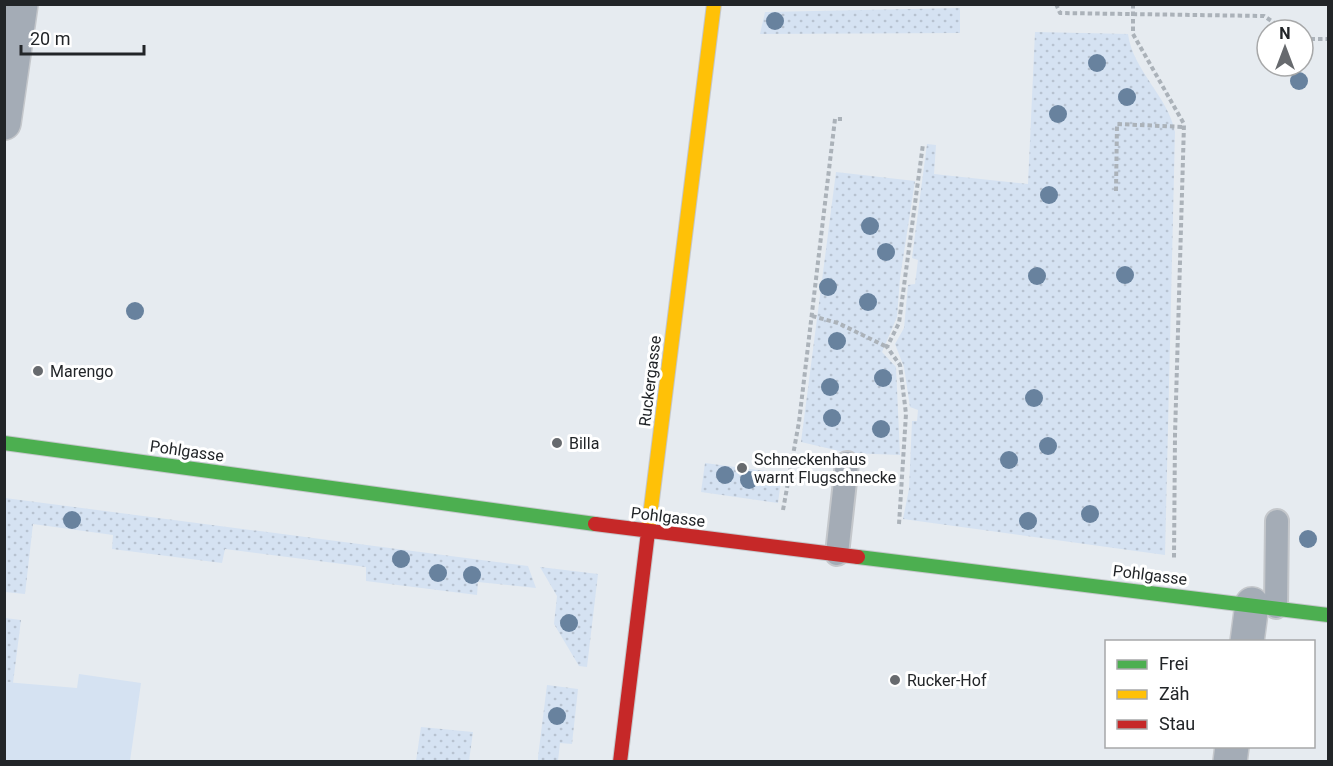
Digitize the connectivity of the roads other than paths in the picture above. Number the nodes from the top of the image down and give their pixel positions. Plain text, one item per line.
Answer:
1 (21, 4) edge
2 (714, 4) edge
3 (4, 123) edge
4 (4, 443) edge
5 (847, 464) dead end
6 (1277, 521) dead end
7 (648, 531) junction
8 (837, 554) junction
9 (1264, 606) junction
10 (1329, 615) edge
11 (1248, 640) edge
12 (620, 762) edge

1 - 3 street
2 - 7 street, Ruckergasse
4 - 7 street, Pohlgasse
5 - 8 lane
6 - 9 lane
7 - 8 street, Pohlgasse
7 - 12 street, Ruckergasse
8 - 9 street, Pohlgasse
9 - 10 street, Pohlgasse
9 - 11 street

